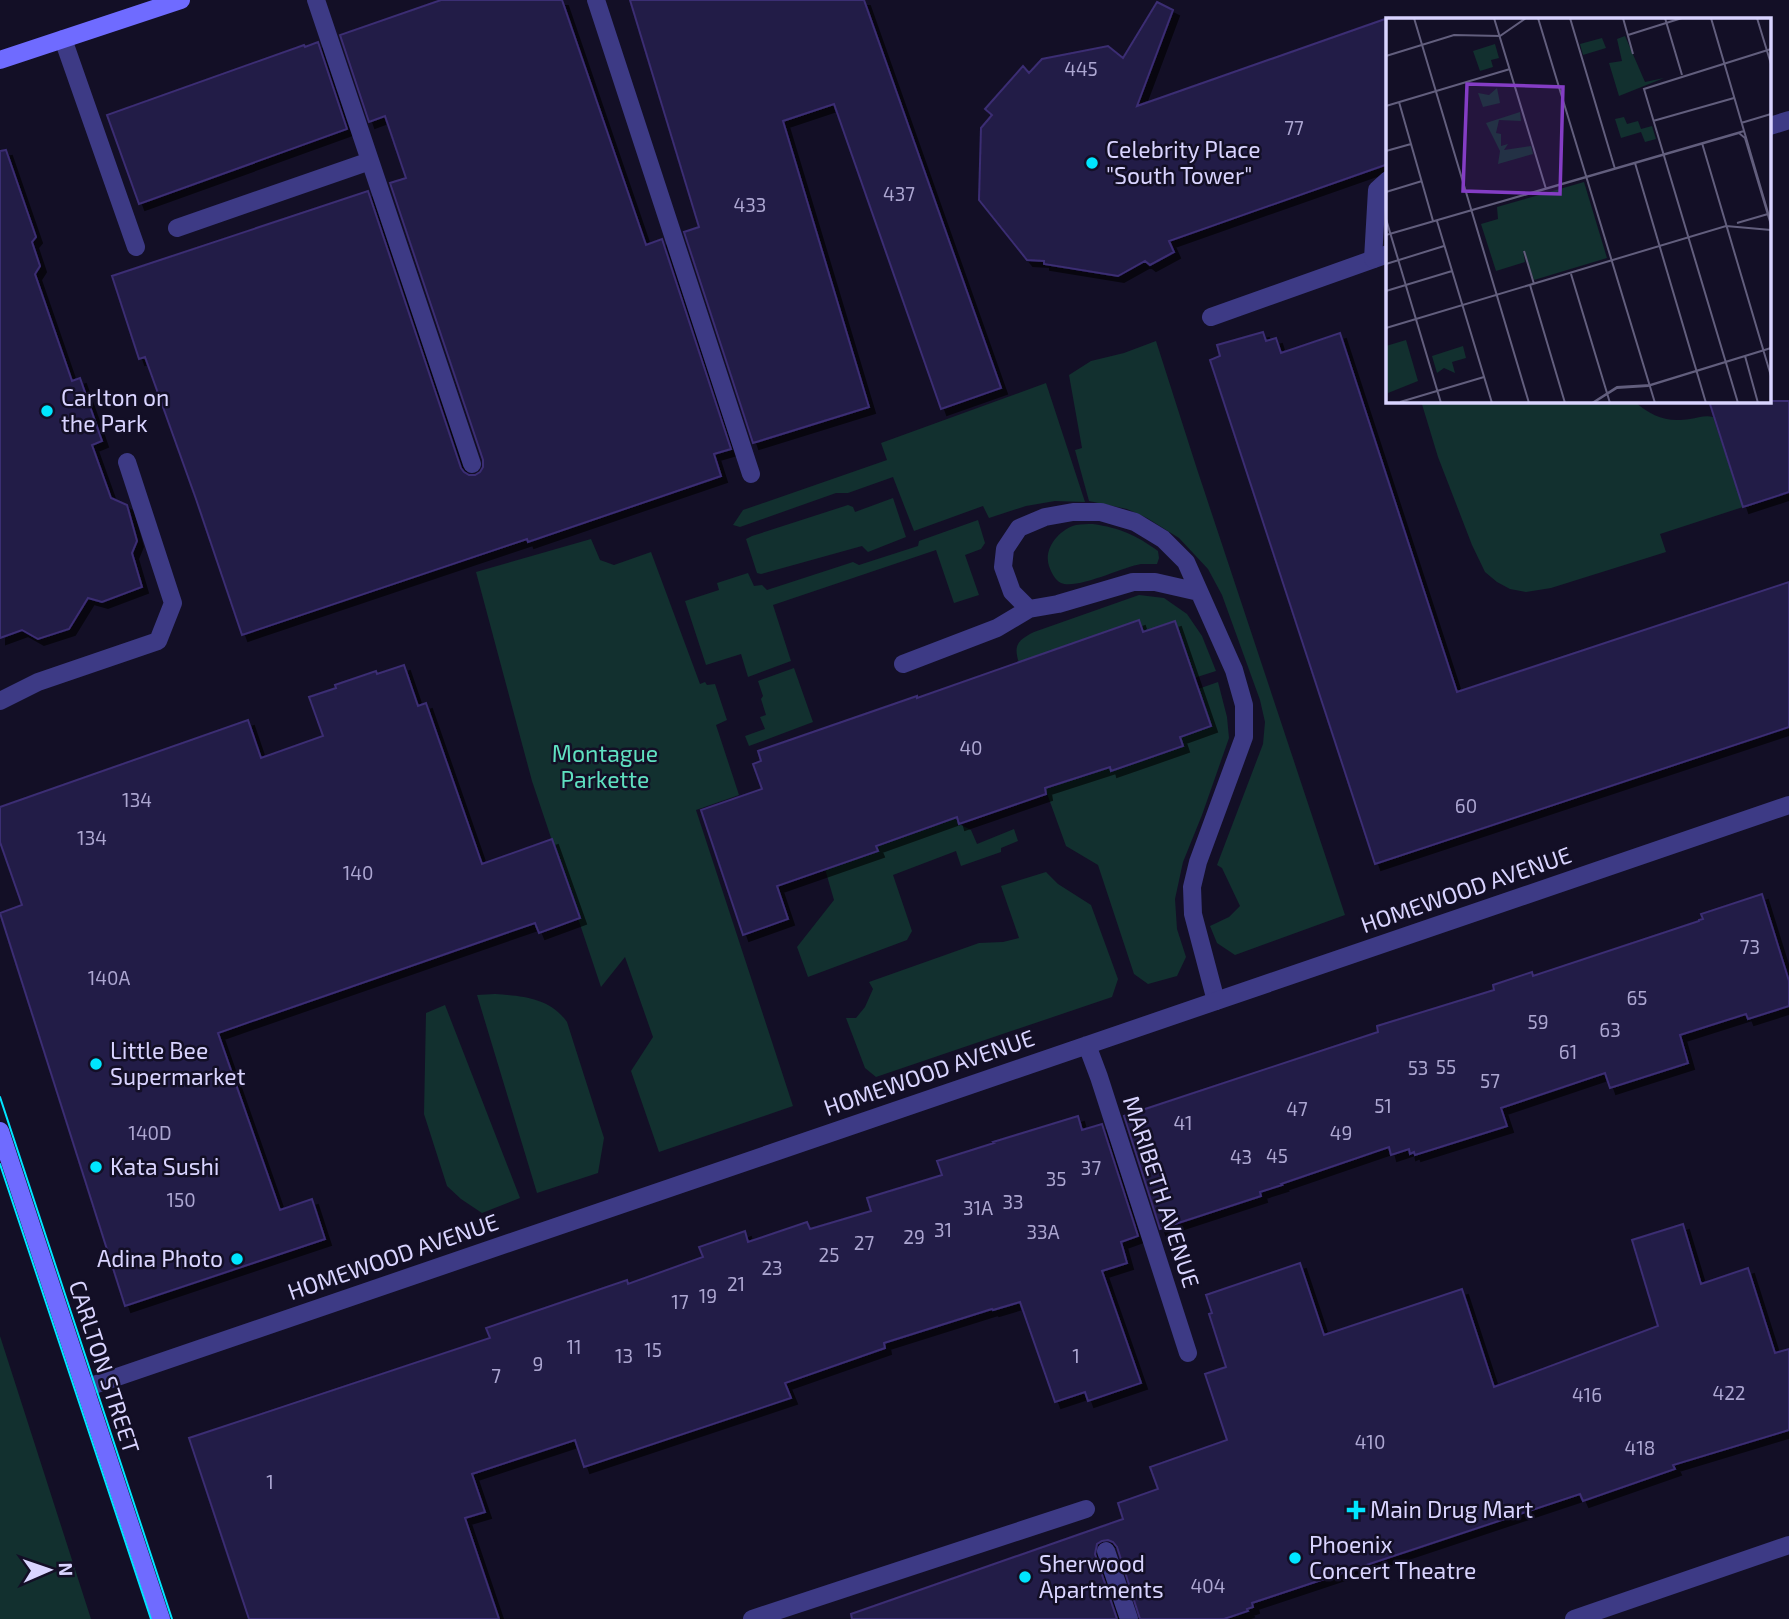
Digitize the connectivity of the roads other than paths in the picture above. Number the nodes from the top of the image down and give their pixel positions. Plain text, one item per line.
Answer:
1 (181, 0) edge
2 (316, 0) edge
3 (596, 0) edge
4 (62, 39) junction
5 (0, 60) edge
6 (1789, 120) edge
7 (1772, 125) edge
8 (370, 161) junction
9 (1386, 182) edge
10 (177, 228) dead end
11 (136, 247) dead end
12 (1381, 256) edge
13 (1211, 317) dead end
14 (127, 462) dead end
15 (472, 464) dead end
16 (751, 474) dead end
17 (1199, 592) junction
18 (1029, 609) junction
19 (904, 664) dead end
20 (0, 701) edge
21 (1789, 805) edge
22 (1216, 1001) junction
23 (1087, 1045) junction
24 (0, 1131) edge
25 (1188, 1353) dead end
26 (85, 1388) junction
27 (1086, 1508) dead end
28 (1789, 1545) edge
29 (1106, 1550) dead end
30 (161, 1619) edge
31 (752, 1619) edge
32 (1129, 1619) edge
33 (1574, 1619) edge

1 - 4 main road
2 - 8 street
3 - 16 street
4 - 5 main road
4 - 11 street
6 - 7 street
8 - 10 street
8 - 15 street
9 - 12 street
12 - 13 street
14 - 20 street
17 - 18 street
17 - 18 street
17 - 22 street
18 - 19 street
21 - 22 street, HOMEWOOD AVENUE
22 - 23 street, HOMEWOOD AVENUE
23 - 25 street, MARIBETH AVENUE
23 - 26 street, HOMEWOOD AVENUE
24 - 26 main road, CARLTON STREET
26 - 30 main road, CARLTON STREET
27 - 31 street
28 - 33 street
29 - 32 street

